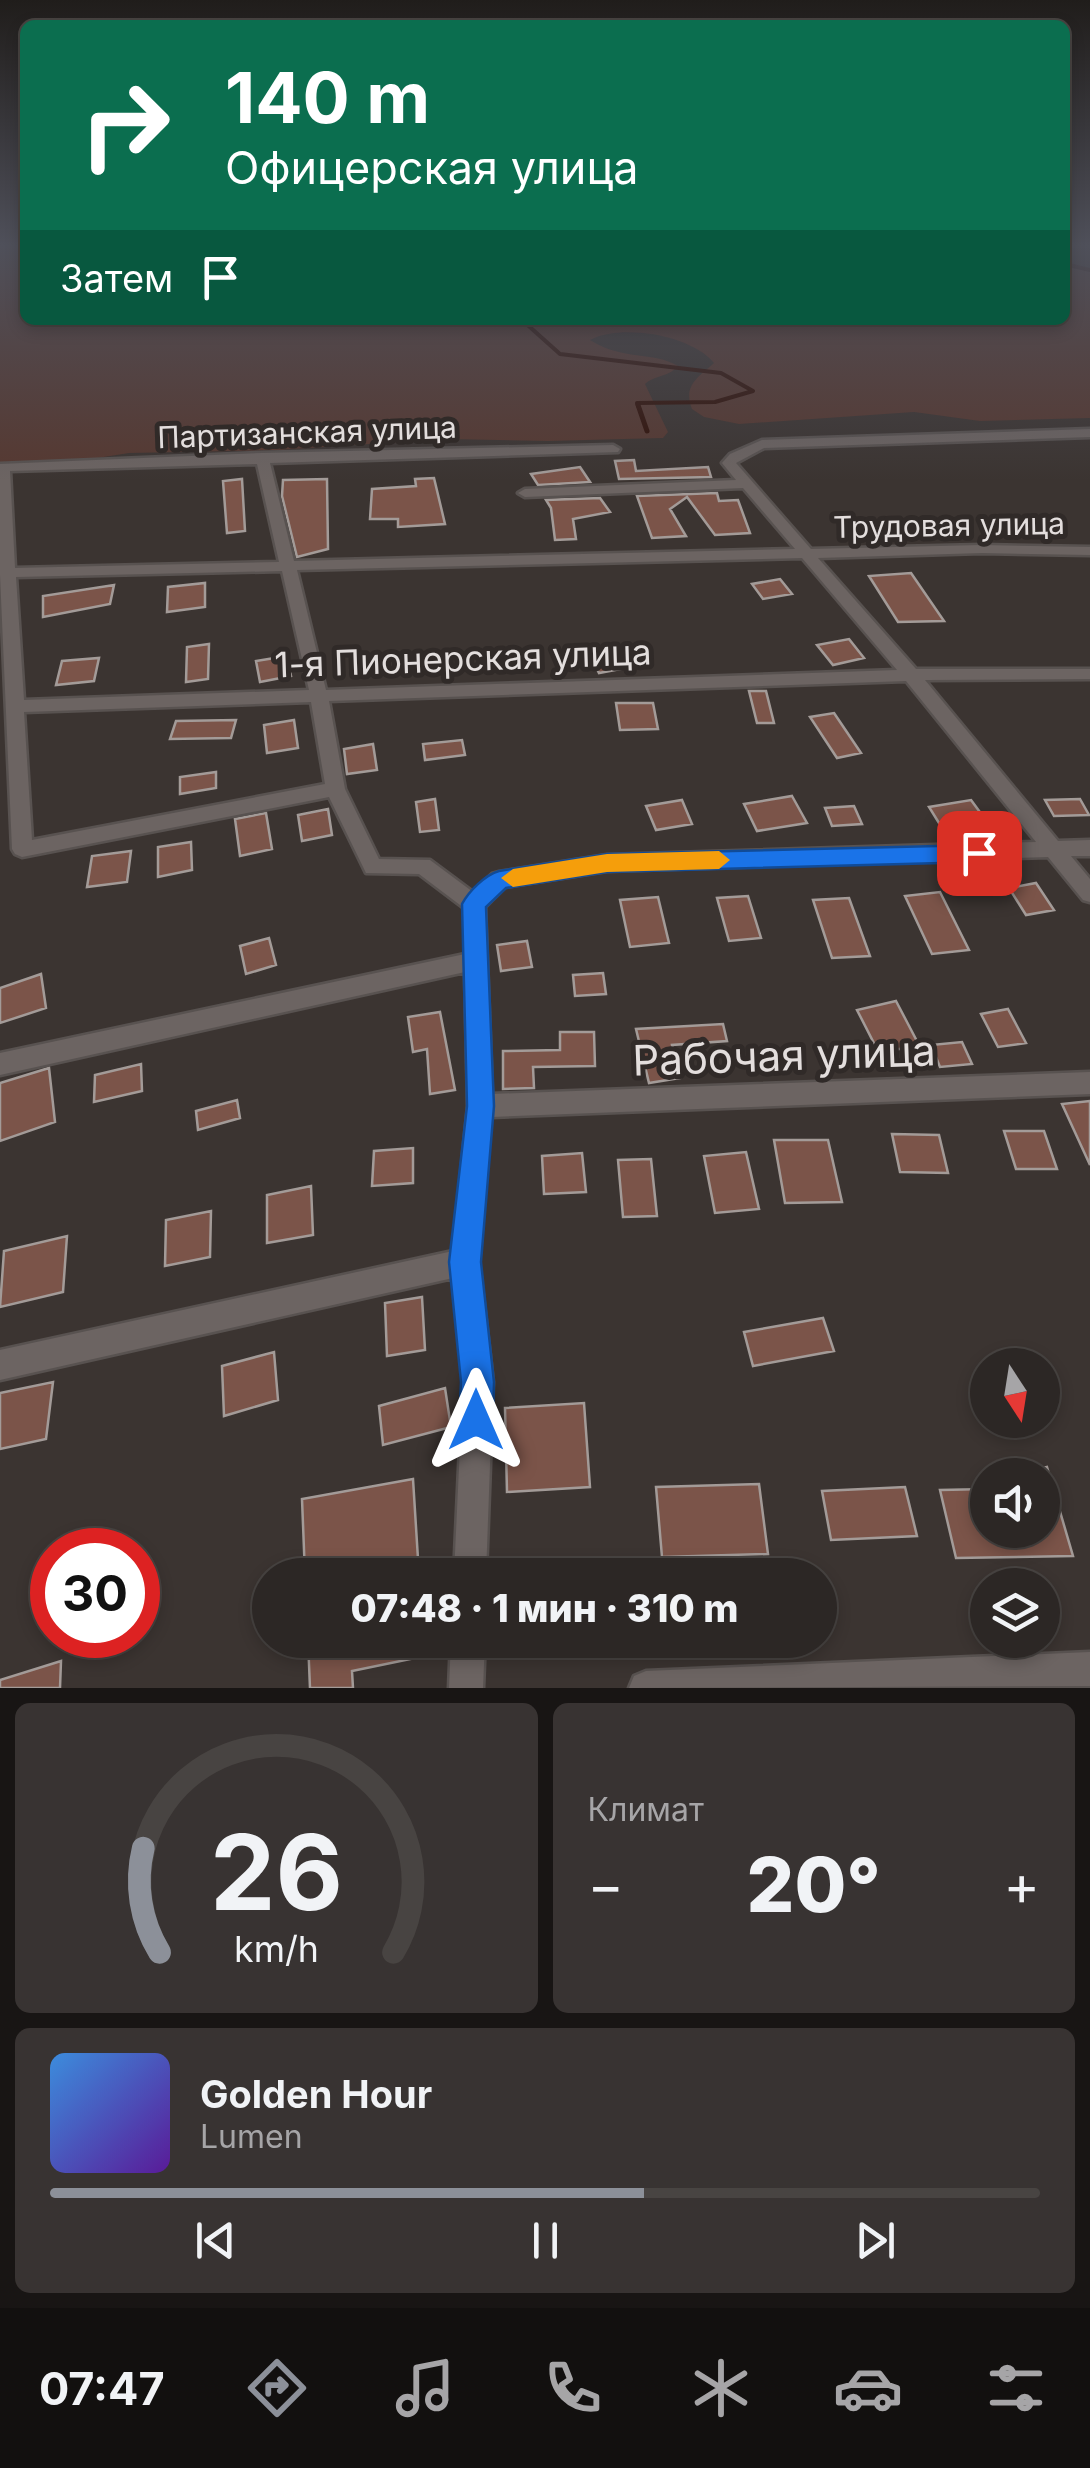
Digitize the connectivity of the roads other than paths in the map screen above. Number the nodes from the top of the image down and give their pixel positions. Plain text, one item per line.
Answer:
1 (1090, 433) edge
2 (612, 449) dead end
3 (262, 457) junction
4 (745, 484) junction
5 (525, 493) dead end
6 (1090, 551) edge
7 (808, 554) junction
8 (286, 564) junction
9 (6, 573) junction
10 (1090, 674) edge
11 (911, 676) junction
12 (319, 696) junction
13 (18, 706) junction
14 (335, 789) junction
15 (1090, 848) edge
16 (1053, 851) junction
17 (1090, 894) edge
18 (474, 904) junction
19 (478, 960) junction
20 (0, 1064) edge
21 (1090, 1083) edge
22 (480, 1106) junction
23 (465, 1262) junction
24 (0, 1365) edge
25 (471, 1558) edge
26 (467, 1658) edge
27 (1090, 1669) edge
28 (466, 1688) edge
29 (646, 1688) edge

1 - 4 street
2 - 3 street, Партизанская улица
3 - 8 street
3 - 9 street, Партизанская улица
4 - 5 street
4 - 7 street
6 - 7 street, Трудовая улица
7 - 8 street
7 - 11 street
8 - 9 street
8 - 12 street
9 - 13 street
10 - 11 street, 1-я Пионерская улица
11 - 12 street, 1-я Пионерская улица
11 - 16 street
12 - 13 street, 1-я Пионерская улица
12 - 14 street
13 - 14 street
14 - 18 street
15 - 16 street
16 - 17 street
16 - 18 street
18 - 19 street
19 - 20 street
19 - 22 street
21 - 22 street, Рабочая улица
22 - 23 street
23 - 24 street
23 - 25 street
26 - 28 street
27 - 29 street

